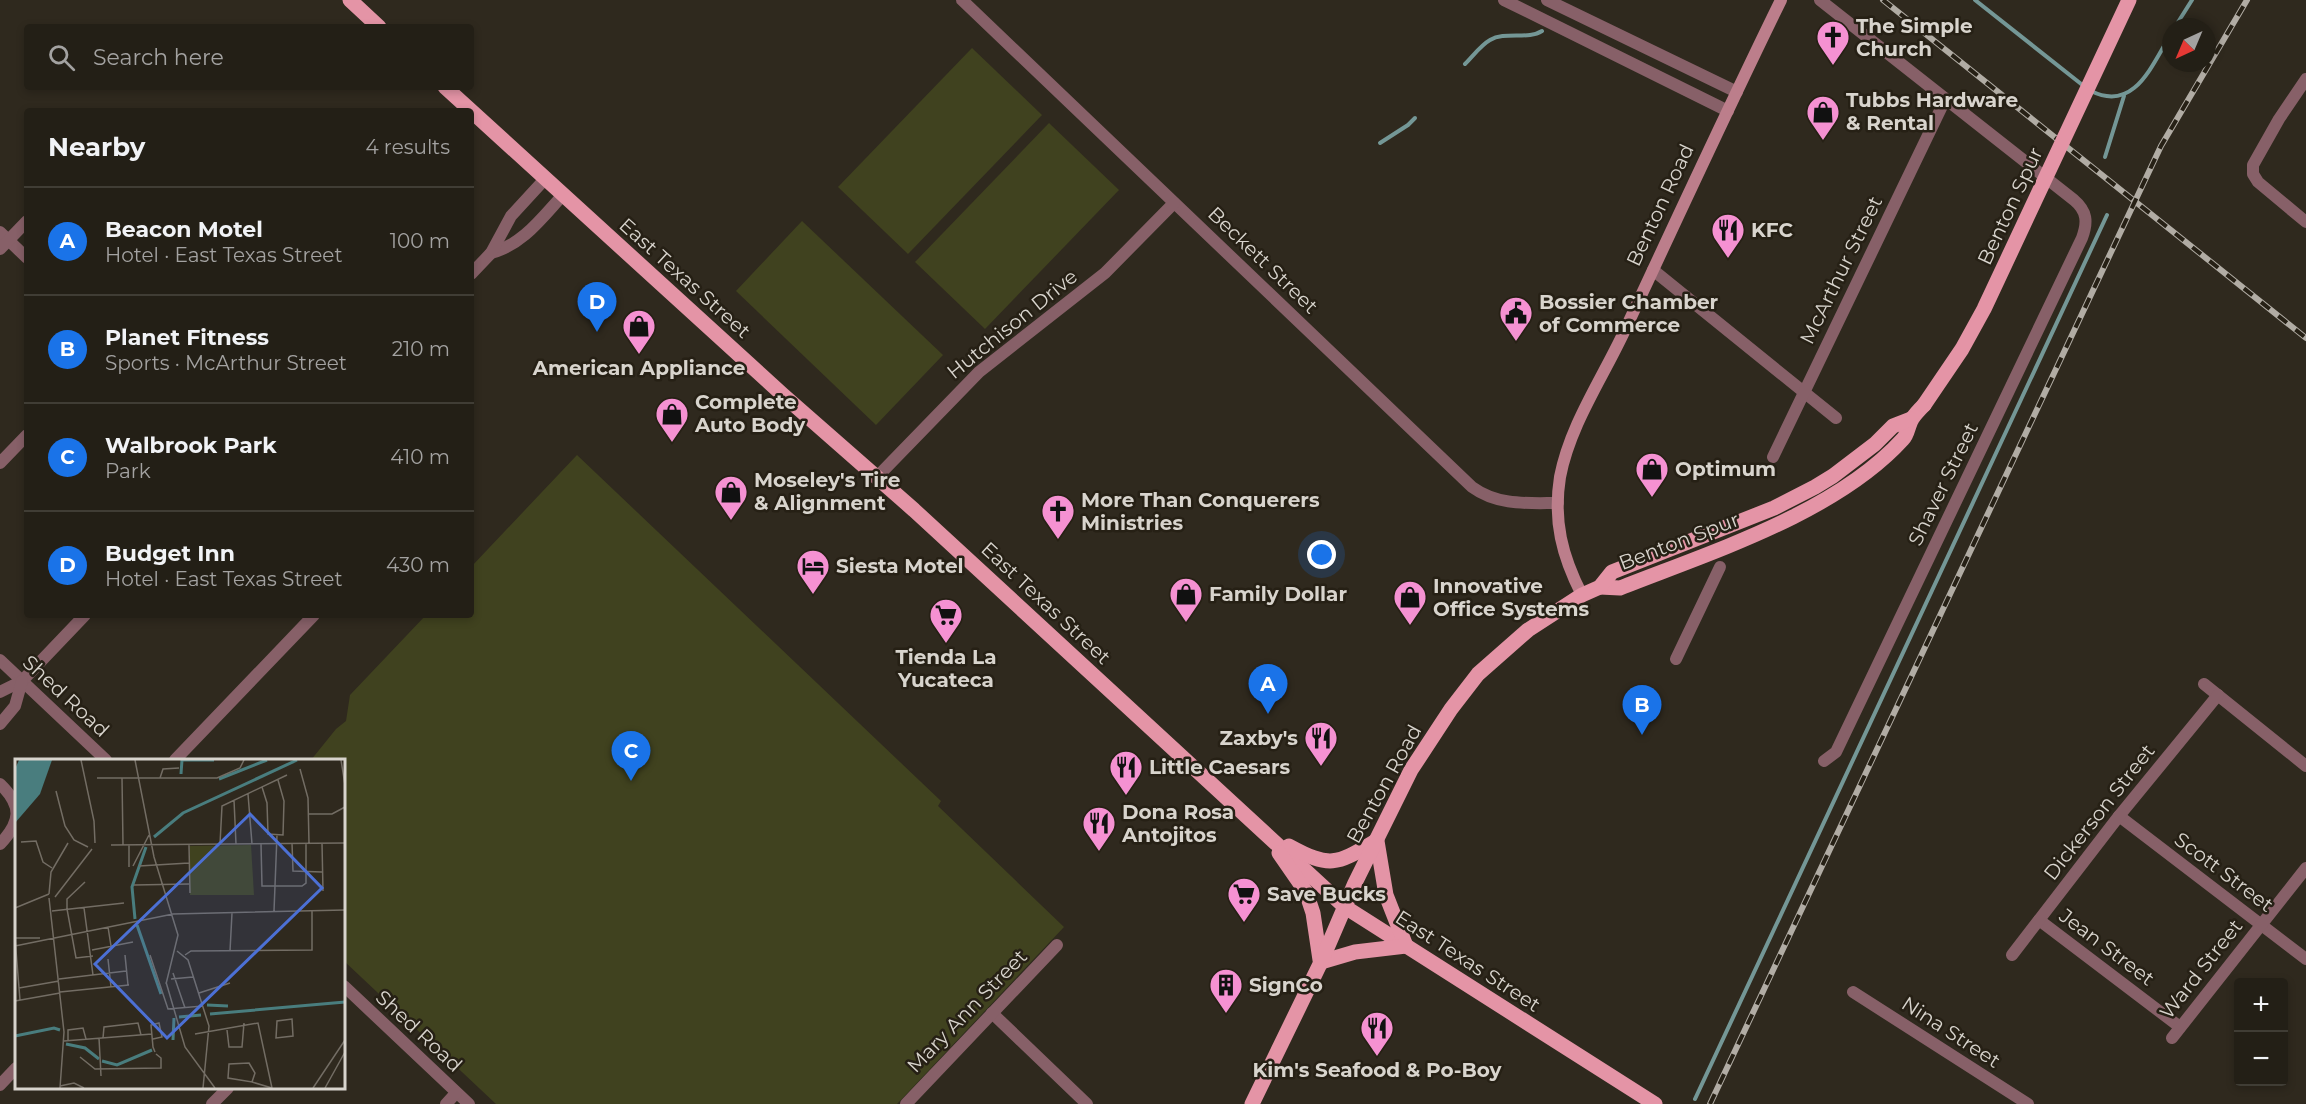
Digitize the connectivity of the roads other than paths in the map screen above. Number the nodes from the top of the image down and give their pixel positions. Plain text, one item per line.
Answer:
1 (350, 0) edge
2 (962, 0) edge
3 (1504, 0) edge
4 (1547, 0) edge
5 (1781, 0) edge
6 (1820, 0) edge
7 (2129, 0) edge
8 (377, 24) edge
9 (2306, 79) edge
10 (448, 90) edge
11 (1737, 92) junction
12 (1945, 99) junction
13 (468, 108) edge
14 (1728, 111) junction
15 (474, 114) edge
16 (545, 179) junction
17 (562, 196) junction
18 (1174, 203) junction
19 (2306, 222) edge
20 (24, 224) edge
21 (3, 241) edge
22 (490, 254) junction
23 (24, 256) edge
24 (1653, 270) junction
25 (474, 271) edge
26 (1804, 392) junction
27 (1836, 418) dead end
28 (24, 438) edge
29 (1773, 457) dead end
30 (0, 463) edge
31 (877, 477) junction
32 (1558, 503) junction
33 (1720, 567) dead end
34 (1582, 595) junction
35 (82, 618) edge
36 (311, 618) edge
37 (1676, 658) dead end
38 (0, 660) edge
39 (22, 681) junction
40 (2204, 684) dead end
41 (0, 692) edge
42 (2218, 694) junction
43 (0, 724) edge
44 (105, 759) edge
45 (176, 759) edge
46 (1824, 761) dead end
47 (2306, 766) edge
48 (0, 784) edge
49 (15, 811) edge
50 (2119, 816) junction
51 (15, 821) edge
52 (1263, 831) junction
53 (1377, 841) junction
54 (0, 844) edge
55 (2306, 868) edge
56 (1345, 906) junction
57 (2039, 921) junction
58 (2261, 925) junction
59 (1057, 945) dead end
60 (1406, 946) junction
61 (2012, 955) dead end
62 (2306, 959) edge
63 (1321, 962) junction
64 (345, 987) edge
65 (1853, 992) dead end
66 (992, 1013) junction
67 (2180, 1027) junction
68 (2172, 1038) dead end
69 (15, 1069) edge
70 (0, 1085) edge
71 (227, 1089) edge
72 (456, 1092) junction
73 (212, 1104) edge
74 (446, 1104) edge
75 (469, 1104) edge
76 (906, 1104) edge
77 (1087, 1104) edge
78 (1252, 1104) edge
79 (1655, 1104) edge
80 (2028, 1104) edge

1 - 8 main road
2 - 18 street, Beckett Street
3 - 14 street
4 - 11 street
5 - 11 main road, Benton Road
6 - 12 street
7 - 34 main road, Benton Spur, bridge
9 - 19 street
10 - 13 main road, East Texas Street
11 - 14 main road, Benton Road
12 - 26 street, McArthur Street
12 - 46 street, Shaver Street
14 - 24 main road, Benton Road
15 - 16 main road, East Texas Street
16 - 17 main road, East Texas Street
16 - 22 street
17 - 22 street
17 - 31 main road, East Texas Street
18 - 31 street, Hutchison Drive
18 - 32 street, Beckett Street
20 - 21 street
21 - 23 street
22 - 25 street
24 - 26 street
24 - 32 main road, Benton Road
26 - 27 street
26 - 29 street, McArthur Street
28 - 30 street
31 - 52 main road, East Texas Street
32 - 34 main road, Benton Road
33 - 37 street
34 - 53 main road, Benton Road
35 - 39 street
36 - 45 street
38 - 39 street, Shed Road
39 - 41 street
39 - 43 street
39 - 44 street, Shed Road
40 - 42 street
42 - 47 street
42 - 50 street, Dickerson Street
48 - 49 street
50 - 57 street, Dickerson Street
50 - 58 street, Scott Street
51 - 54 street
52 - 53 main road
52 - 56 main road, East Texas Street
52 - 63 main road
53 - 56 main road, Benton Road
53 - 60 main road
55 - 58 street, Ward Street
56 - 60 main road, East Texas Street
56 - 63 main road, Benton Road
57 - 61 street, Dickerson Street
57 - 67 street, Jean Street
58 - 62 street, Scott Street
58 - 67 street, Ward Street
59 - 66 street, Mary Ann Street
60 - 63 main road
60 - 79 main road, East Texas Street
63 - 78 main road, Benton Road
64 - 72 street, Shed Road
65 - 80 street, Nina Street
66 - 76 street, Mary Ann Street
66 - 77 street
67 - 68 street, Ward Street
69 - 70 street
71 - 73 street
72 - 74 street
72 - 75 street, Shed Road

